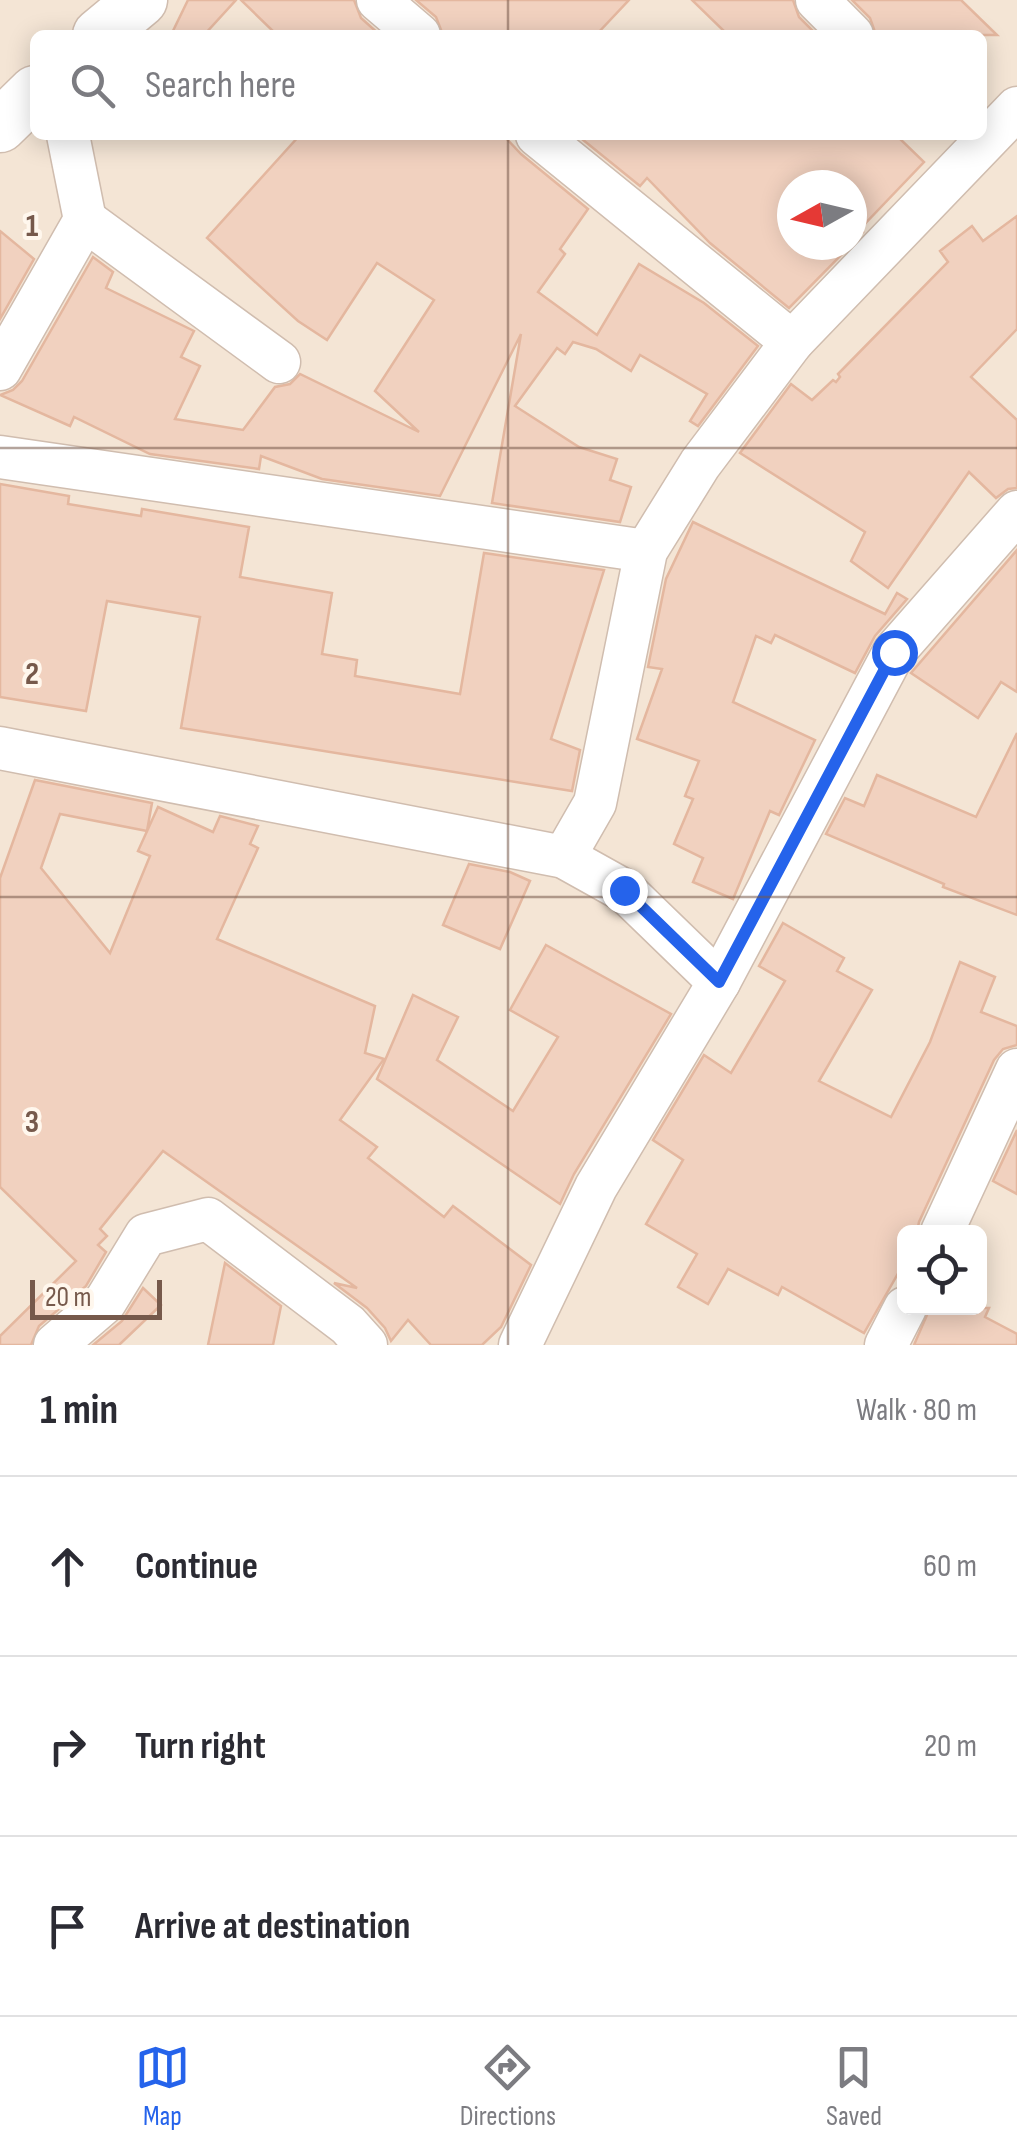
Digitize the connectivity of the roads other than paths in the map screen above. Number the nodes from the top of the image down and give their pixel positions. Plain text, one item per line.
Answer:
1 (140, 0) edge
2 (378, 0) edge
3 (817, 0) edge
4 (105, 30) edge
5 (413, 30) edge
6 (847, 30) edge
7 (30, 97) edge
8 (1017, 108) edge
9 (0, 126) edge
10 (987, 128) edge
11 (69, 140) edge
12 (544, 140) edge
13 (961, 145) edge
14 (85, 220) junction
15 (792, 342) junction
16 (279, 362) dead end
17 (0, 368) edge
18 (0, 457) edge
19 (1017, 512) edge
20 (646, 552) junction
21 (0, 748) edge
22 (564, 858) junction
23 (719, 982) junction
24 (1017, 1070) edge
25 (945, 1225) edge
26 (901, 1315) edge
27 (55, 1345) edge
28 (366, 1345) edge
29 (520, 1345) edge
30 (886, 1345) edge

1 - 4 street
2 - 5 street
3 - 6 street
7 - 9 street
8 - 10 street
11 - 14 street
12 - 15 street
13 - 15 street
14 - 16 street
14 - 17 street
15 - 20 street
18 - 20 street
19 - 23 street
20 - 22 street
21 - 22 street
22 - 23 street
23 - 29 street
24 - 25 street
26 - 30 street
27 - 28 street

